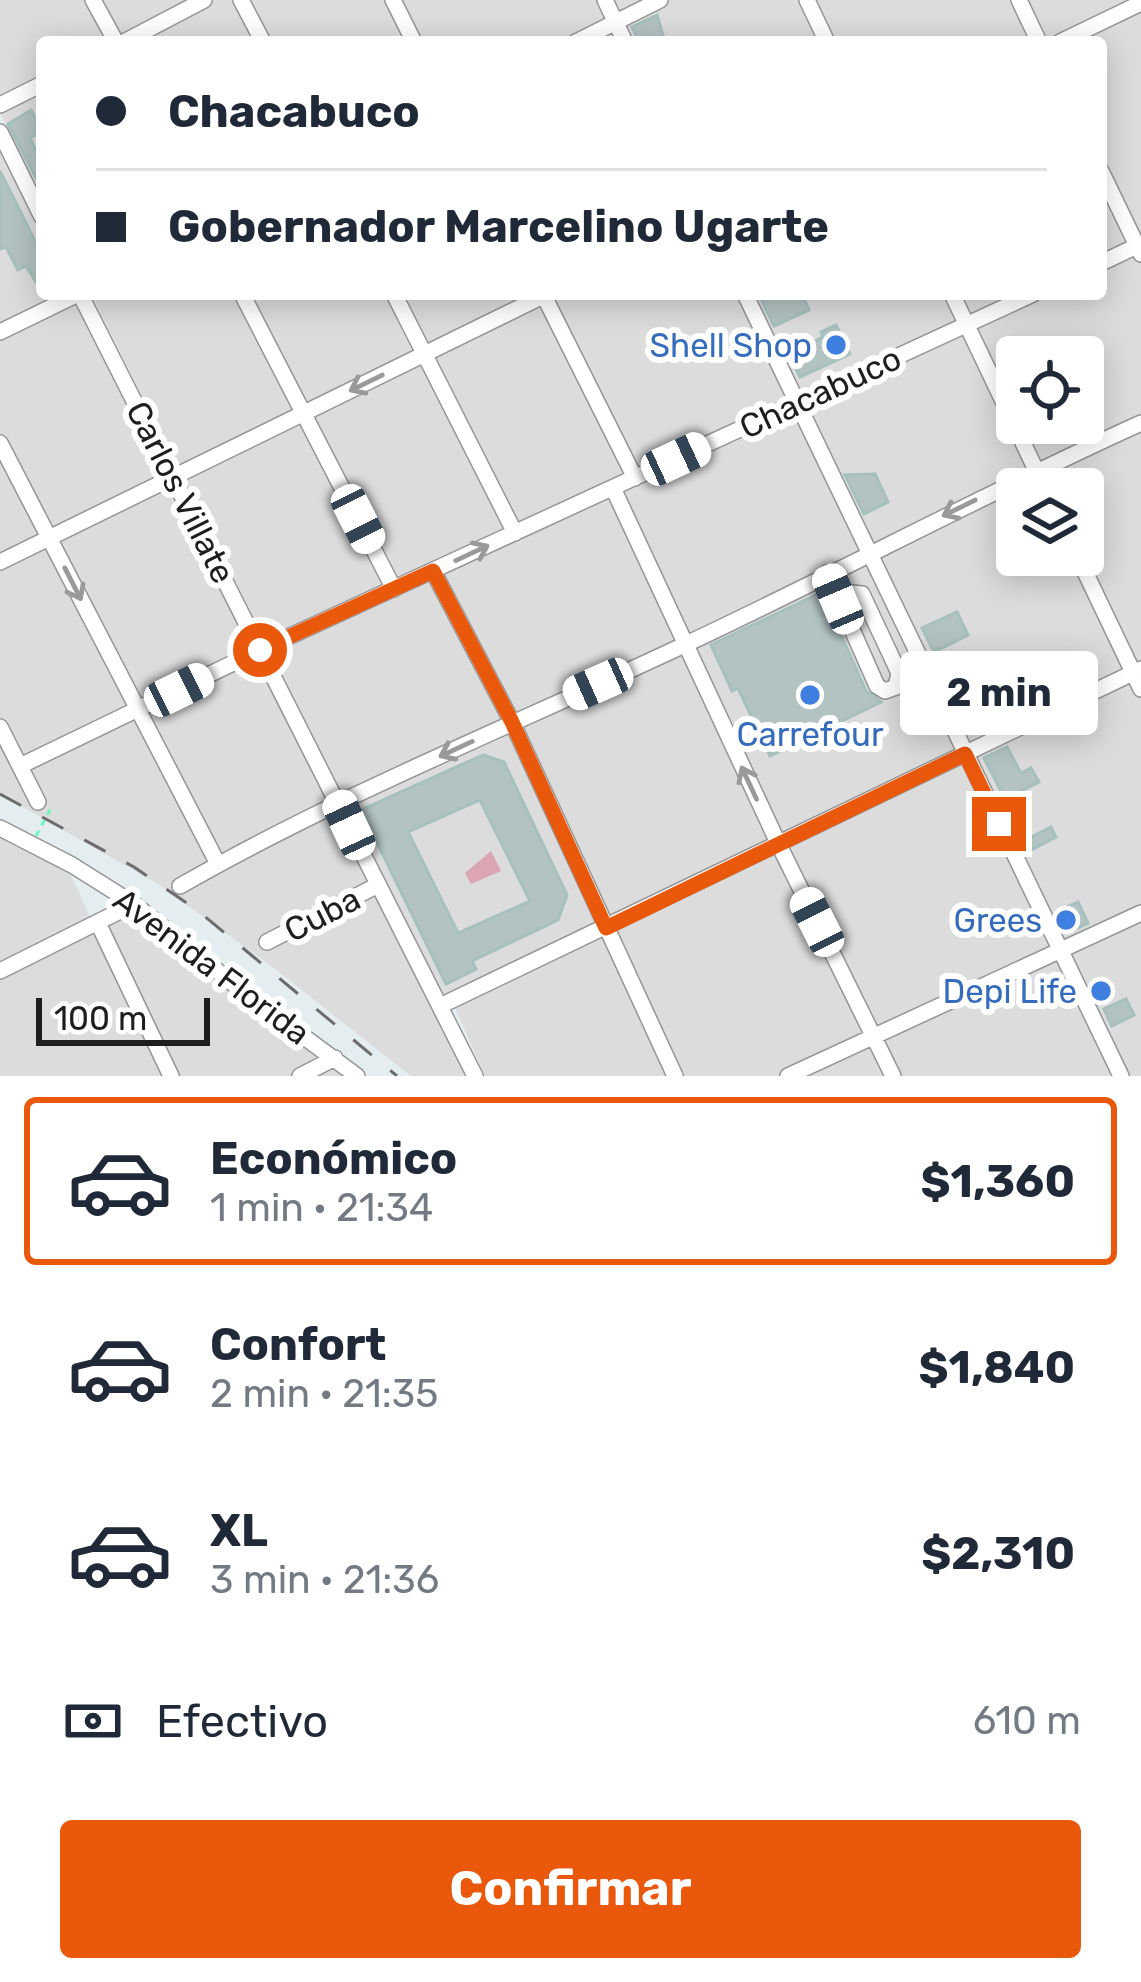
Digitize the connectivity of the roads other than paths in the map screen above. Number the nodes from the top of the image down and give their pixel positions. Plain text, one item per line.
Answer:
1 (93, 0) edge
2 (204, 0) edge
3 (241, 0) edge
4 (393, 0) edge
5 (605, 0) edge
6 (660, 0) edge
7 (807, 0) edge
8 (1018, 0) edge
9 (1141, 3) edge
10 (616, 22) junction
11 (116, 36) edge
12 (132, 36) edge
13 (260, 36) edge
14 (411, 36) edge
15 (588, 36) edge
16 (622, 36) edge
17 (824, 36) edge
18 (1036, 36) edge
19 (1072, 36) edge
20 (36, 87) edge
21 (0, 105) edge
22 (0, 132) edge
23 (1107, 183) edge
24 (36, 206) edge
25 (1140, 248) edge
26 (1107, 260) edge
27 (67, 300) edge
28 (82, 300) edge
29 (245, 300) edge
30 (397, 300) edge
31 (532, 300) edge
32 (547, 300) edge
33 (748, 300) edge
34 (955, 300) edge
35 (1020, 300) edge
36 (967, 325) junction
37 (0, 332) edge
38 (425, 354) junction
39 (797, 403) junction
40 (303, 414) junction
41 (1141, 423) edge
42 (0, 443) edge
43 (1035, 468) edge
44 (1040, 468) edge
45 (174, 477) junction
46 (635, 478) junction
47 (613, 488) junction
48 (996, 490) edge
49 (515, 533) junction
50 (49, 538) junction
51 (868, 553) junction
52 (0, 562) edge
53 (433, 571) junction
54 (827, 574) junction
55 (1088, 576) edge
56 (394, 589) junction
57 (838, 599) junction
58 (684, 646) junction
59 (260, 650) junction
60 (1138, 677) edge
61 (138, 710) junction
62 (512, 722) junction
63 (0, 727) edge
64 (965, 754) junction
65 (20, 766) junction
66 (339, 803) junction
67 (45, 805) road end
68 (0, 828) edge
69 (779, 844) junction
70 (218, 864) junction
71 (378, 885) junction
72 (180, 886) dead end
73 (134, 904) junction
74 (1141, 913) edge
75 (98, 923) junction
76 (606, 928) junction
77 (267, 942) dead end
78 (1061, 952) junction
79 (0, 971) edge
80 (440, 1006) junction
81 (874, 1037) junction
82 (335, 1058) junction
83 (171, 1076) edge
84 (300, 1076) edge
85 (357, 1076) edge
86 (475, 1076) edge
87 (675, 1076) edge
88 (788, 1076) edge
89 (893, 1076) edge
90 (1121, 1076) edge

1 - 11 street
2 - 12 street
3 - 13 street
4 - 14 street
5 - 10 street
6 - 10 street
7 - 17 street
8 - 18 street
9 - 19 street
10 - 15 street
10 - 16 street
20 - 21 street
22 - 24 street
23 - 25 street
25 - 26 street
27 - 37 street
28 - 45 street, Carlos Villate
29 - 40 street
30 - 38 street
31 - 38 street
32 - 46 street
33 - 39 street
34 - 36 street
35 - 36 street, Chacabuco
36 - 39 street, Chacabuco
36 - 43 street
38 -> 40 street
38 - 49 street
39 - 46 street, Chacabuco
39 - 51 street
40 - 45 street
40 - 56 street
41 - 44 street
42 - 50 street
45 - 50 street
45 - 59 street, Carlos Villate
46 - 47 street, Chacabuco
47 - 49 street, Chacabuco
47 - 58 street
48 -> 51 street
53 -> 49 street, Chacabuco
50 - 52 street
50 -> 61 street
51 - 54 street
51 - 64 street
53 - 56 street, Chacabuco
53 - 62 street
54 - 57 street
54 - 58 street
55 - 60 street
56 - 59 street, Chacabuco
57 - 57 street
58 - 62 street
69 -> 58 street
59 - 61 street, Chacabuco
59 - 66 street, Carlos Villate
60 - 64 street
61 - 65 street, Chacabuco
61 - 70 street
62 -> 66 street
62 - 76 street
63 - 65 street
64 - 69 street
64 - 78 street
65 - 67 street
66 - 70 street
66 - 71 street, Carlos Villate
68 - 73 street, Avenida Florida
69 - 76 street
69 - 81 street
70 - 72 street
71 - 77 street, Cuba
71 - 80 street, Carlos Villate
73 - 75 street
73 - 82 street, Avenida Florida
74 - 78 street
75 - 79 street
75 - 83 street
76 - 80 street
76 - 87 street
78 - 81 street
78 - 90 street
80 - 86 street, Carlos Villate
81 - 88 street
81 - 89 street
82 - 84 street
82 - 85 street, Avenida Florida

